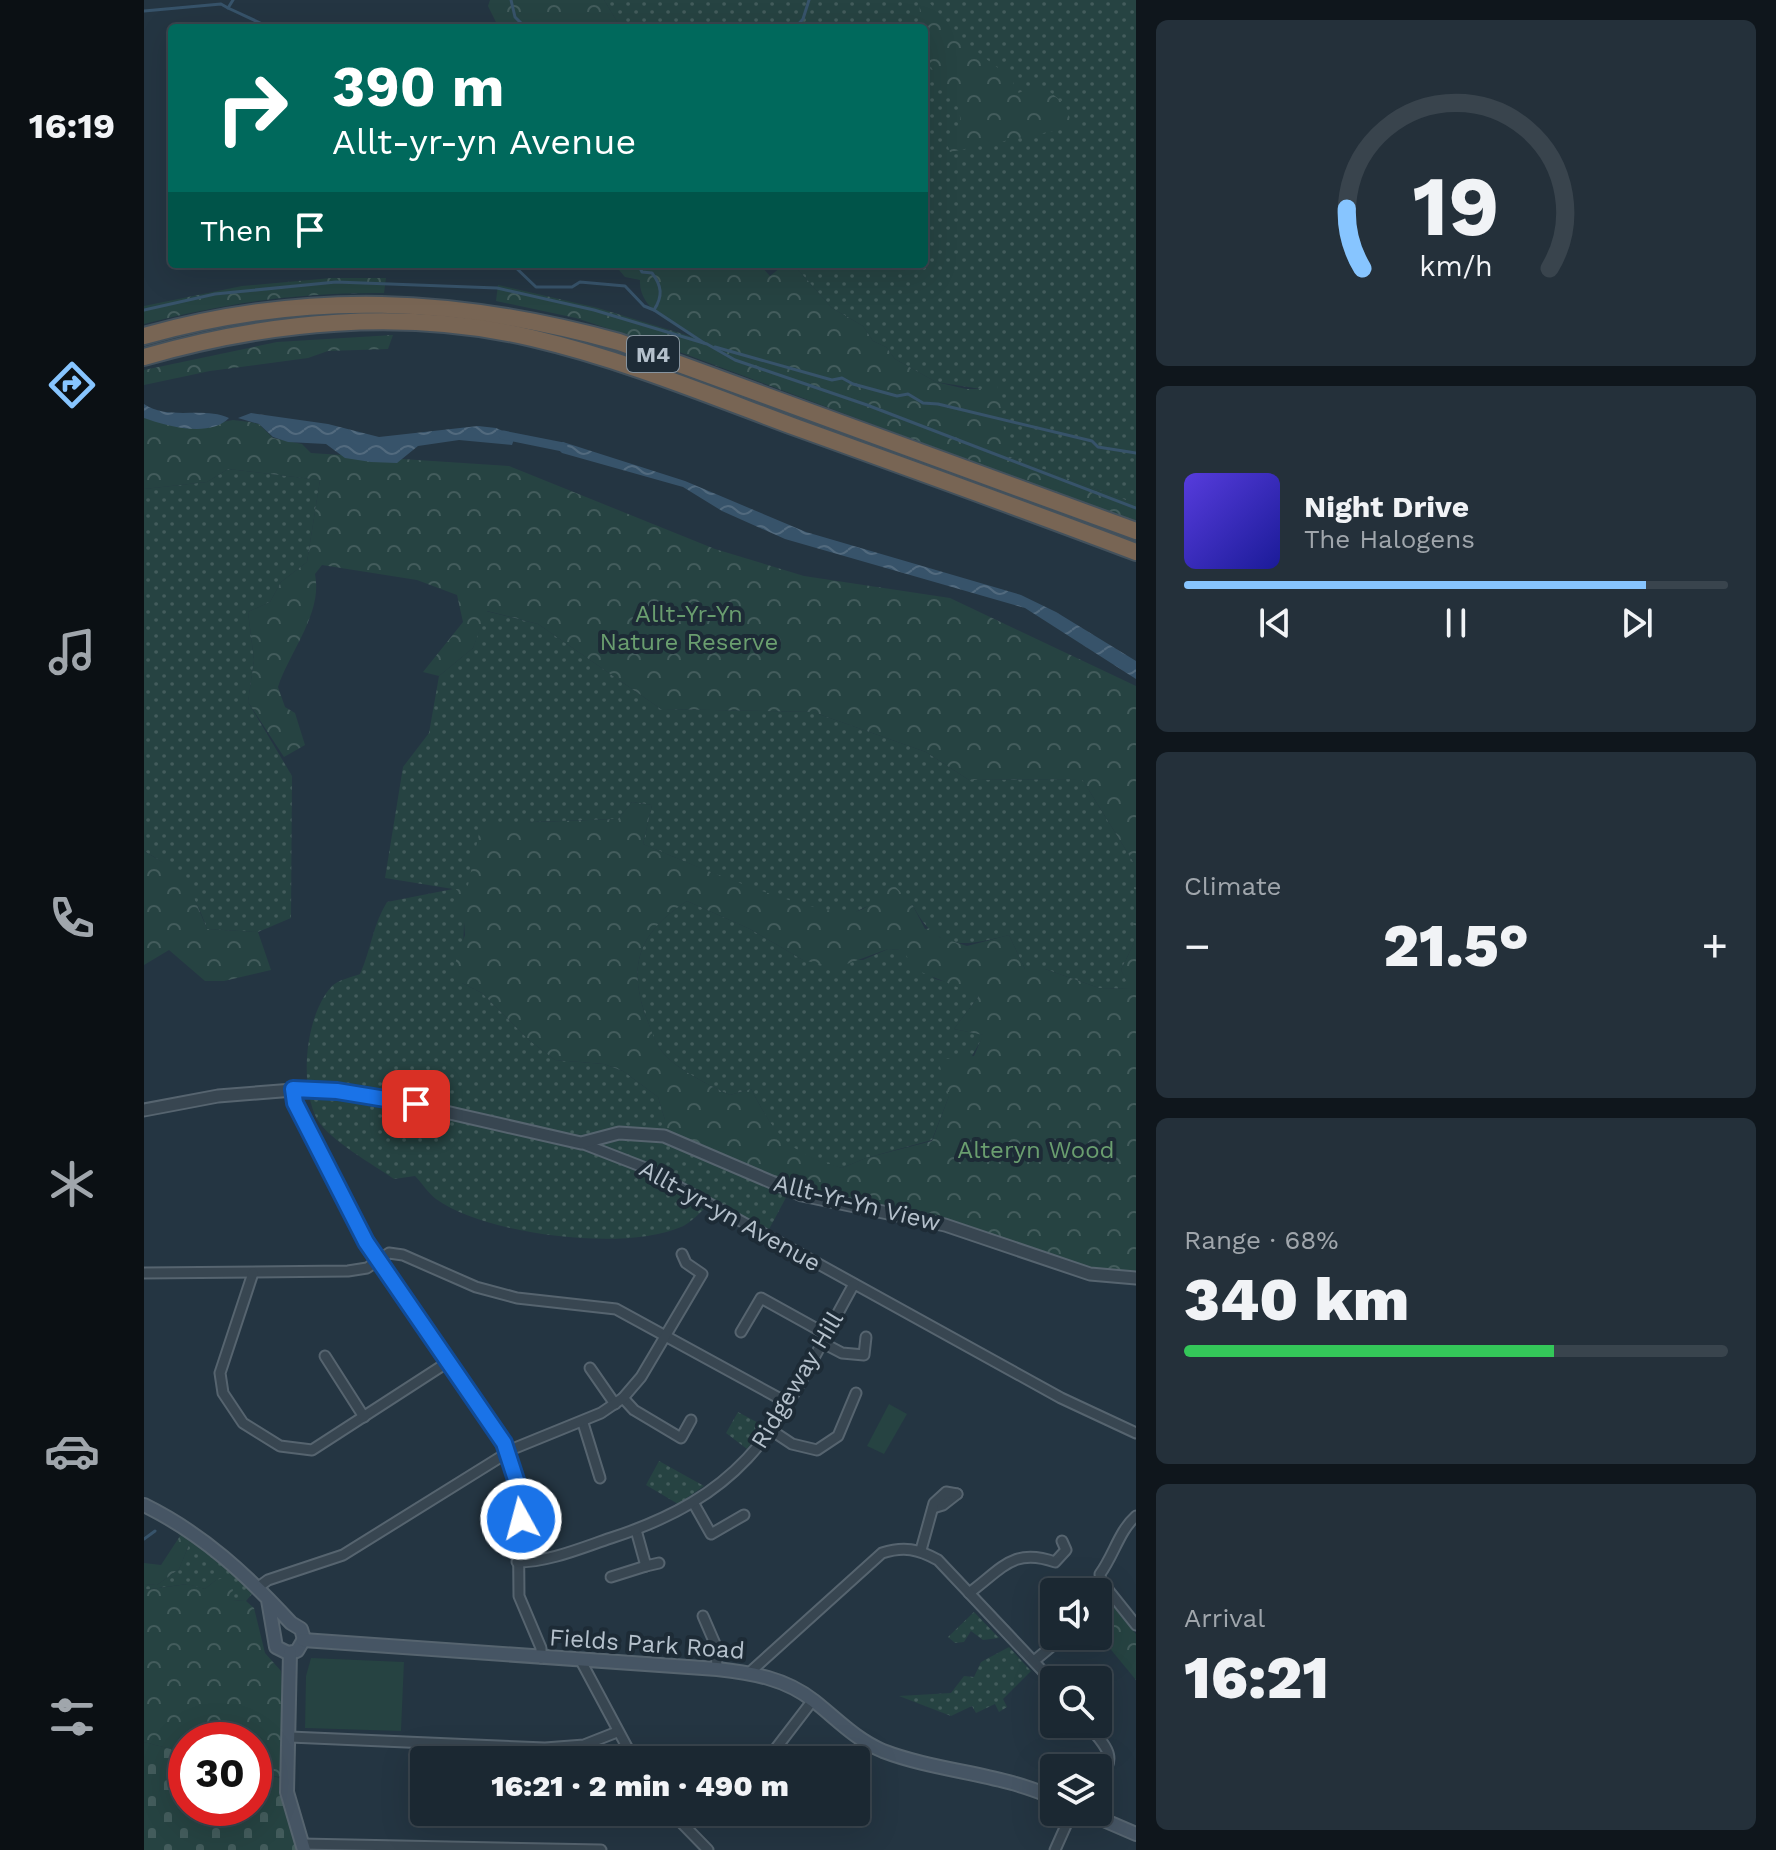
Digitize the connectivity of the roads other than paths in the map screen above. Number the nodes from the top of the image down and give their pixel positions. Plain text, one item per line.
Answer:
1 (146, 335) edge
2 (144, 357) edge
3 (1136, 531) edge
4 (1136, 552) edge
5 (293, 1089) junction
6 (144, 1110) edge
7 (581, 1143) junction
8 (682, 1254) dead end
9 (378, 1260) junction
10 (144, 1273) edge
11 (253, 1273) junction
12 (1136, 1278) edge
13 (854, 1284) junction
14 (741, 1332) dead end
15 (667, 1336) junction
16 (866, 1337) dead end
17 (823, 1338) junction
18 (325, 1356) dead end
19 (448, 1362) junction
20 (590, 1368) dead end
21 (856, 1393) dead end
22 (619, 1401) junction
23 (788, 1403) junction
24 (364, 1417) junction
25 (691, 1420) dead end
26 (583, 1423) junction
27 (771, 1430) junction
28 (1136, 1433) edge
29 (508, 1454) junction
30 (600, 1478) dead end
31 (694, 1504) junction
32 (144, 1505) edge
33 (933, 1508) dead end
34 (744, 1515) dead end
35 (1136, 1516) edge
36 (636, 1530) junction
37 (1062, 1541) dead end
38 (921, 1550) junction
39 (517, 1562) junction
40 (659, 1563) dead end
41 (646, 1566) junction
42 (611, 1577) dead end
43 (1102, 1578) edge
44 (257, 1588) junction
45 (969, 1593) junction
46 (1112, 1596) edge
47 (268, 1600) junction
48 (703, 1616) dead end
49 (291, 1623) junction
50 (1136, 1625) edge
51 (275, 1632) junction
52 (303, 1640) junction
53 (1047, 1650) edge
54 (290, 1653) junction
55 (541, 1658) junction
56 (581, 1661) junction
57 (1034, 1661) junction
58 (1040, 1668) edge
59 (717, 1669) junction
60 (749, 1673) junction
61 (813, 1700) junction
62 (617, 1732) junction
63 (290, 1737) junction
64 (626, 1746) edge
65 (778, 1746) edge
66 (1040, 1793) edge
67 (1112, 1824) edge
68 (682, 1826) edge
69 (1066, 1826) edge
70 (1136, 1834) edge
71 (303, 1847) edge
72 (700, 1848) edge
73 (601, 1850) edge
74 (1055, 1850) edge

1 - 3 highway, M4
2 - 4 highway, M4
5 - 6 street, Allt-yr-yn Avenue
5 - 7 street, Allt-yr-yn Avenue
5 - 9 street
7 - 12 street, Allt-Yr-Yn View
7 - 13 street, Allt-yr-yn Avenue
8 - 15 street
9 - 11 street
9 - 15 street
9 - 19 street
10 - 11 street
11 - 24 street
13 - 17 street, Ridgeway Hill
13 - 28 street, Allt-yr-yn Avenue
14 - 17 street
15 - 22 street
15 - 23 street
16 - 17 street
17 - 23 street, Ridgeway Hill
18 - 24 street
19 - 24 street
19 - 29 street
20 - 22 street
21 - 27 street
22 - 25 street
22 - 26 street
23 - 27 street, Ridgeway Hill
26 - 29 street
26 - 30 street
27 - 31 street, Ridgeway Hill
29 - 39 street
29 - 44 street
31 - 34 street
31 - 36 street, Ridgeway Hill
32 - 44 main road
33 - 38 street
35 - 43 street
36 - 39 street, Ridgeway Hill
36 - 41 street
37 - 45 street
38 - 45 street
38 - 60 street
39 - 55 street
40 - 41 street
41 - 42 street
44 - 47 main road
45 - 57 street
46 - 50 street
47 - 49 main road
47 - 51 main road
48 - 59 street
49 - 51 main road
49 - 52 main road
51 - 54 main road
52 - 54 main road
52 - 55 main road, Fields Park Road
53 - 57 street
54 - 63 main road
55 - 56 main road, Fields Park Road
56 - 59 main road, Fields Park Road
56 - 62 street
57 - 58 street
59 - 60 main road, Fields Park Road
60 - 61 main road, Fields Park Road
61 - 65 street
61 - 66 main road, Fields Park Road
62 - 63 street
62 - 64 street
63 - 71 main road
67 - 70 main road
68 - 72 street
69 - 74 street
71 - 73 street

